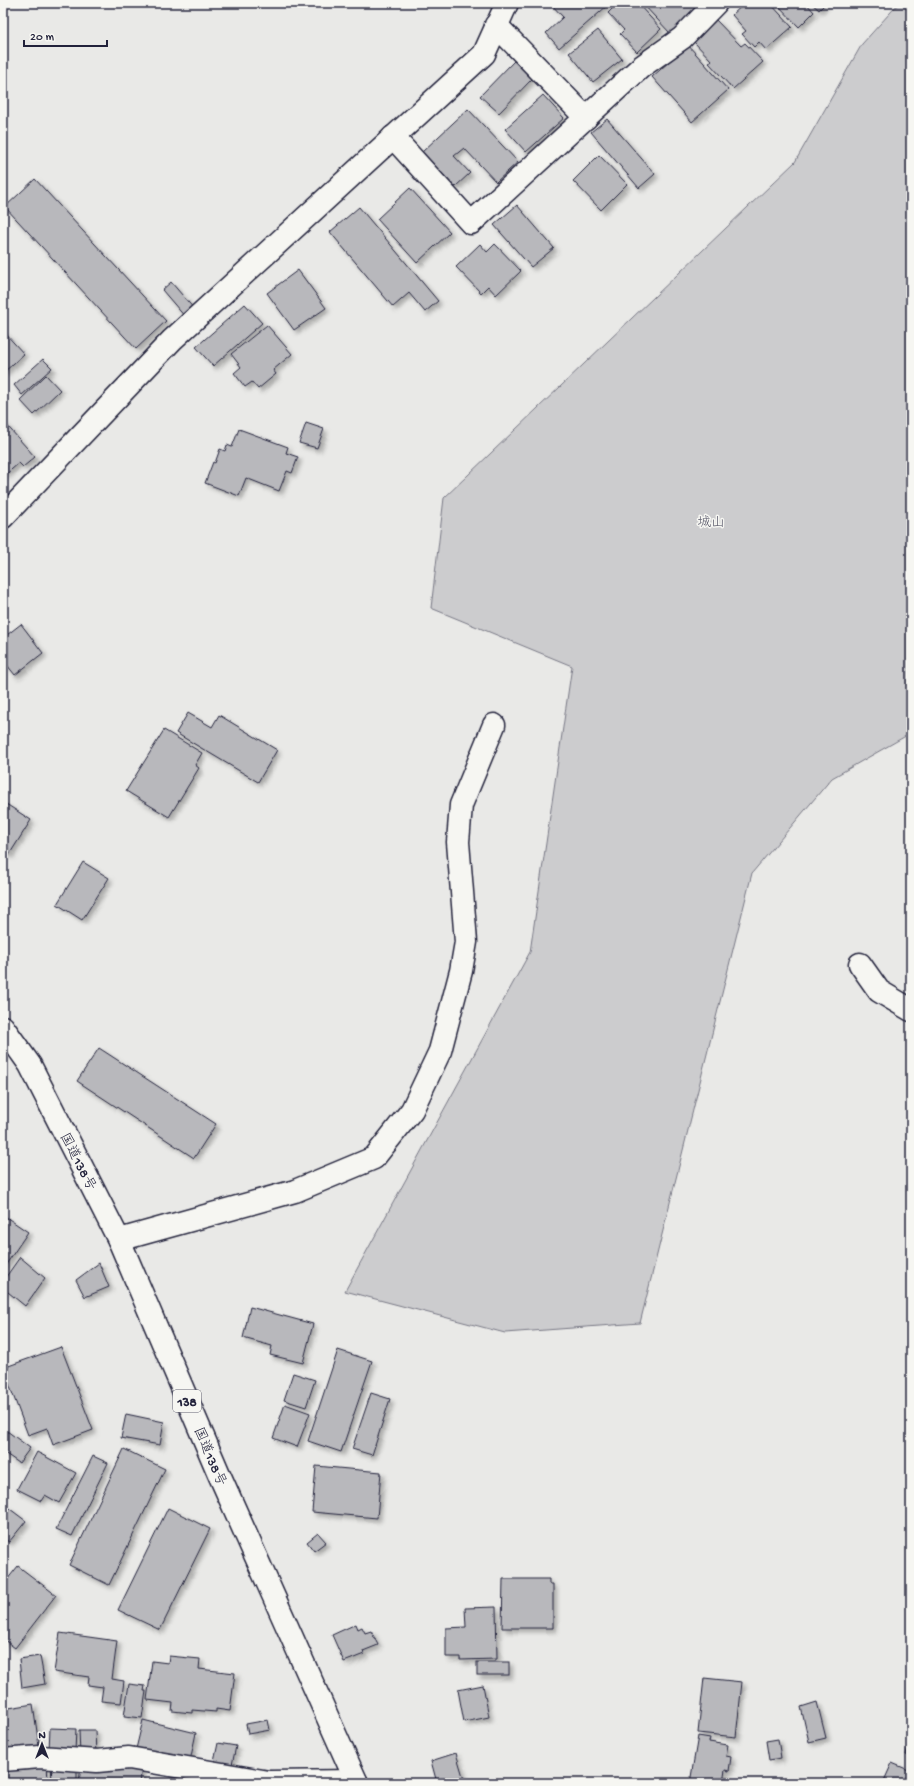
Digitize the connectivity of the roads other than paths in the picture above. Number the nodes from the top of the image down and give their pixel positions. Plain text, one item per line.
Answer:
1 (507, 3) edge
2 (716, 3) edge
3 (496, 25) junction
4 (586, 118) junction
5 (393, 137) junction
6 (3, 517) edge
7 (494, 726) dead end
8 (860, 964) dead end
9 (911, 1010) edge
10 (3, 1028) edge
11 (119, 1240) junction
12 (3, 1760) edge
13 (357, 1782) edge

1 - 3 main road
2 - 4 main road
3 - 4 main road
3 - 5 main road
4 - 5 main road
5 - 6 main road
7 - 11 main road
8 - 9 main road
10 - 11 main road, 国道138号 / 138
11 - 13 main road, 国道138号 / 138
12 - 13 main road

